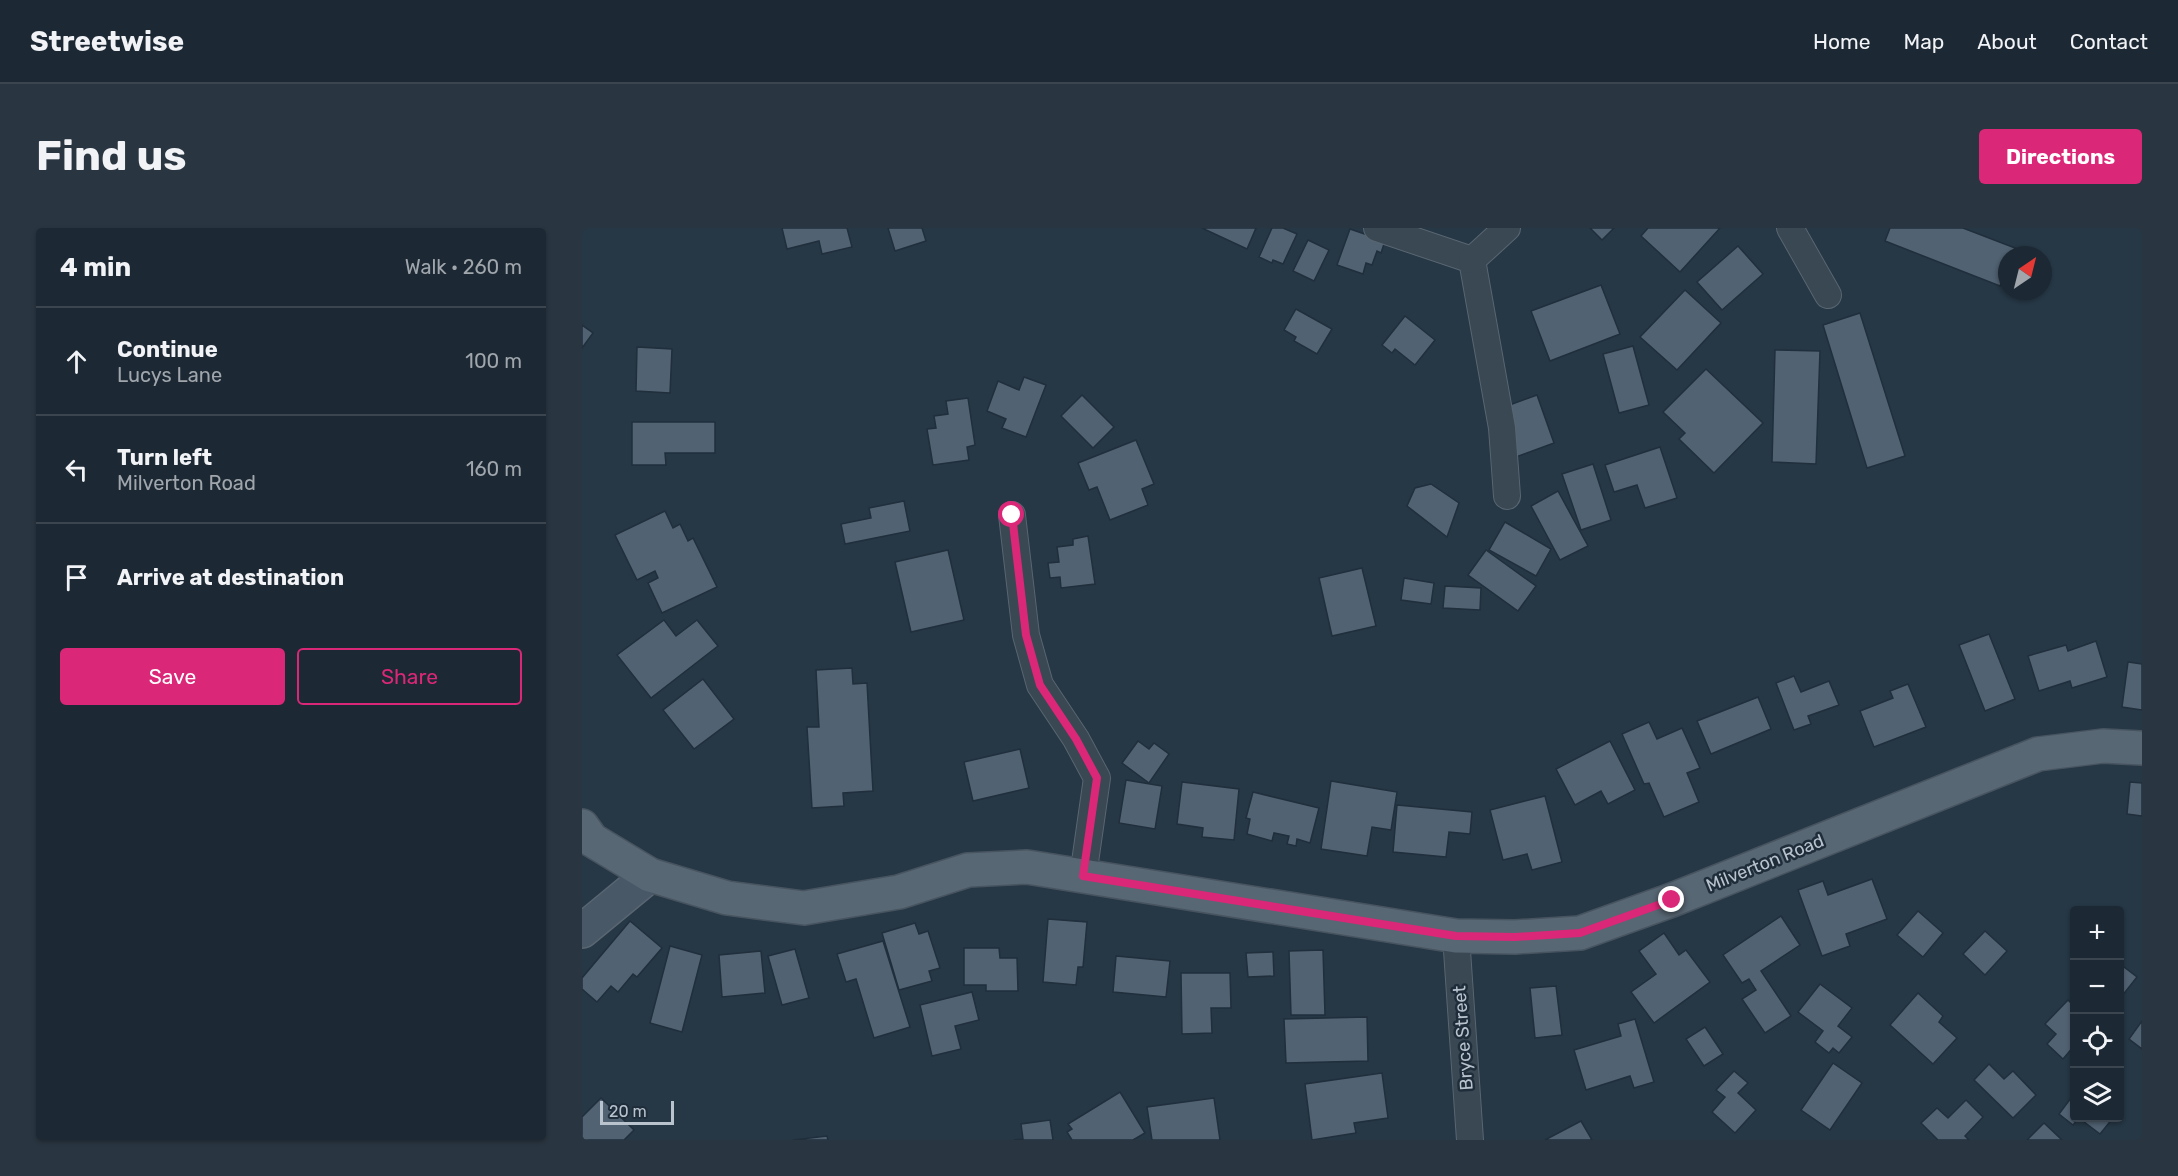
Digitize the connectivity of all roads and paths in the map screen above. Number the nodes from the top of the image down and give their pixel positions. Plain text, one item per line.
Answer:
1 (1377, 228) edge
2 (1507, 228) edge
3 (1790, 228) edge
4 (1472, 261) junction
5 (1828, 295) dead end
6 (1507, 496) dead end
7 (1012, 515) dead end
8 (2142, 748) edge
9 (582, 826) edge
10 (650, 875) junction
11 (1083, 876) junction
12 (582, 931) edge
13 (1456, 936) junction
14 (1470, 1140) edge

1 - 4 street
2 - 4 street
3 - 5 street
4 - 6 street
7 - 11 street
8 - 13 main road, Milverton Road
9 - 10 main road, Milverton Road
10 - 11 main road, Milverton Road
10 - 12 street
11 - 13 main road, Milverton Road
13 - 14 street, Bryce Street

